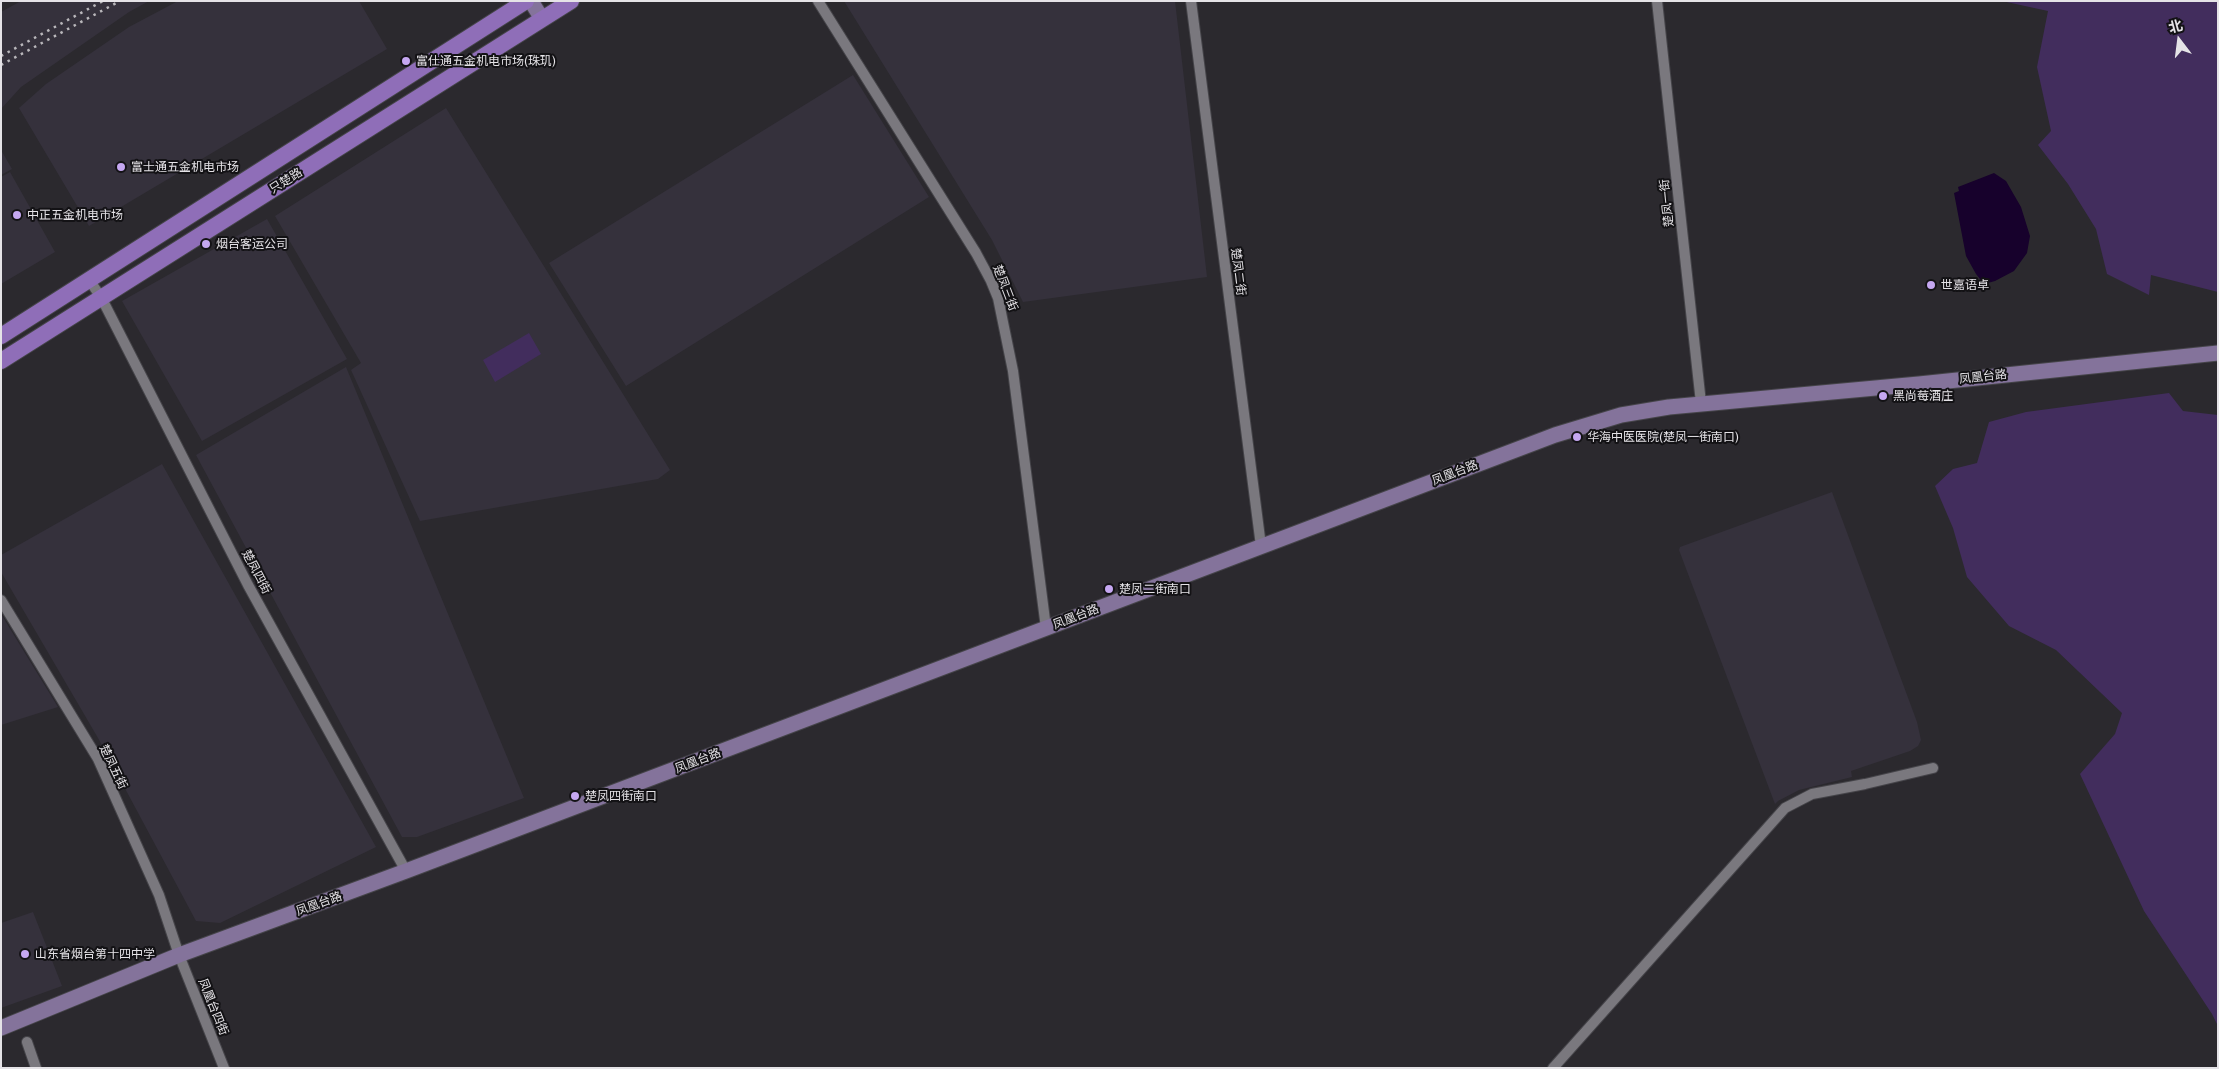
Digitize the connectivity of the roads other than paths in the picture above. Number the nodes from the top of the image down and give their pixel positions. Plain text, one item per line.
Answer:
1 (526, 1) edge
2 (531, 1) edge
3 (571, 1) edge
4 (818, 1) edge
5 (1190, 1) edge
6 (1657, 1) edge
7 (542, 19) junction
8 (90, 281) junction
9 (102, 299) junction
10 (1, 336) edge
11 (2218, 353) edge
12 (1, 361) edge
13 (1701, 403) junction
14 (1261, 546) junction
15 (1, 600) edge
16 (1046, 628) junction
17 (1933, 768) dead end
18 (406, 872) junction
19 (179, 955) junction
20 (1, 1028) edge
21 (27, 1042) dead end
22 (36, 1068) edge
23 (224, 1068) edge
24 (1553, 1068) edge

1 - 8 main road, 只楚路
2 - 7 street
3 - 7 main road, 只楚路
4 - 16 street, 楚凤三街
5 - 14 street, 楚凤二街
6 - 13 street, 楚凤一街
7 - 9 main road, 只楚路
8 - 9 street, 楚凤四街
8 - 10 main road, 只楚路
9 - 12 main road, 只楚路
9 - 18 street, 楚凤四街
11 - 13 street, 凤凰台路
13 - 14 street, 凤凰台路
14 - 16 street, 凤凰台路
15 - 19 street, 楚凤五街
16 - 18 street, 凤凰台路
17 - 24 street
18 - 19 street, 凤凰台路
19 - 20 street, 凤凰台路
19 - 23 street, 凤凰台四街
21 - 22 street

